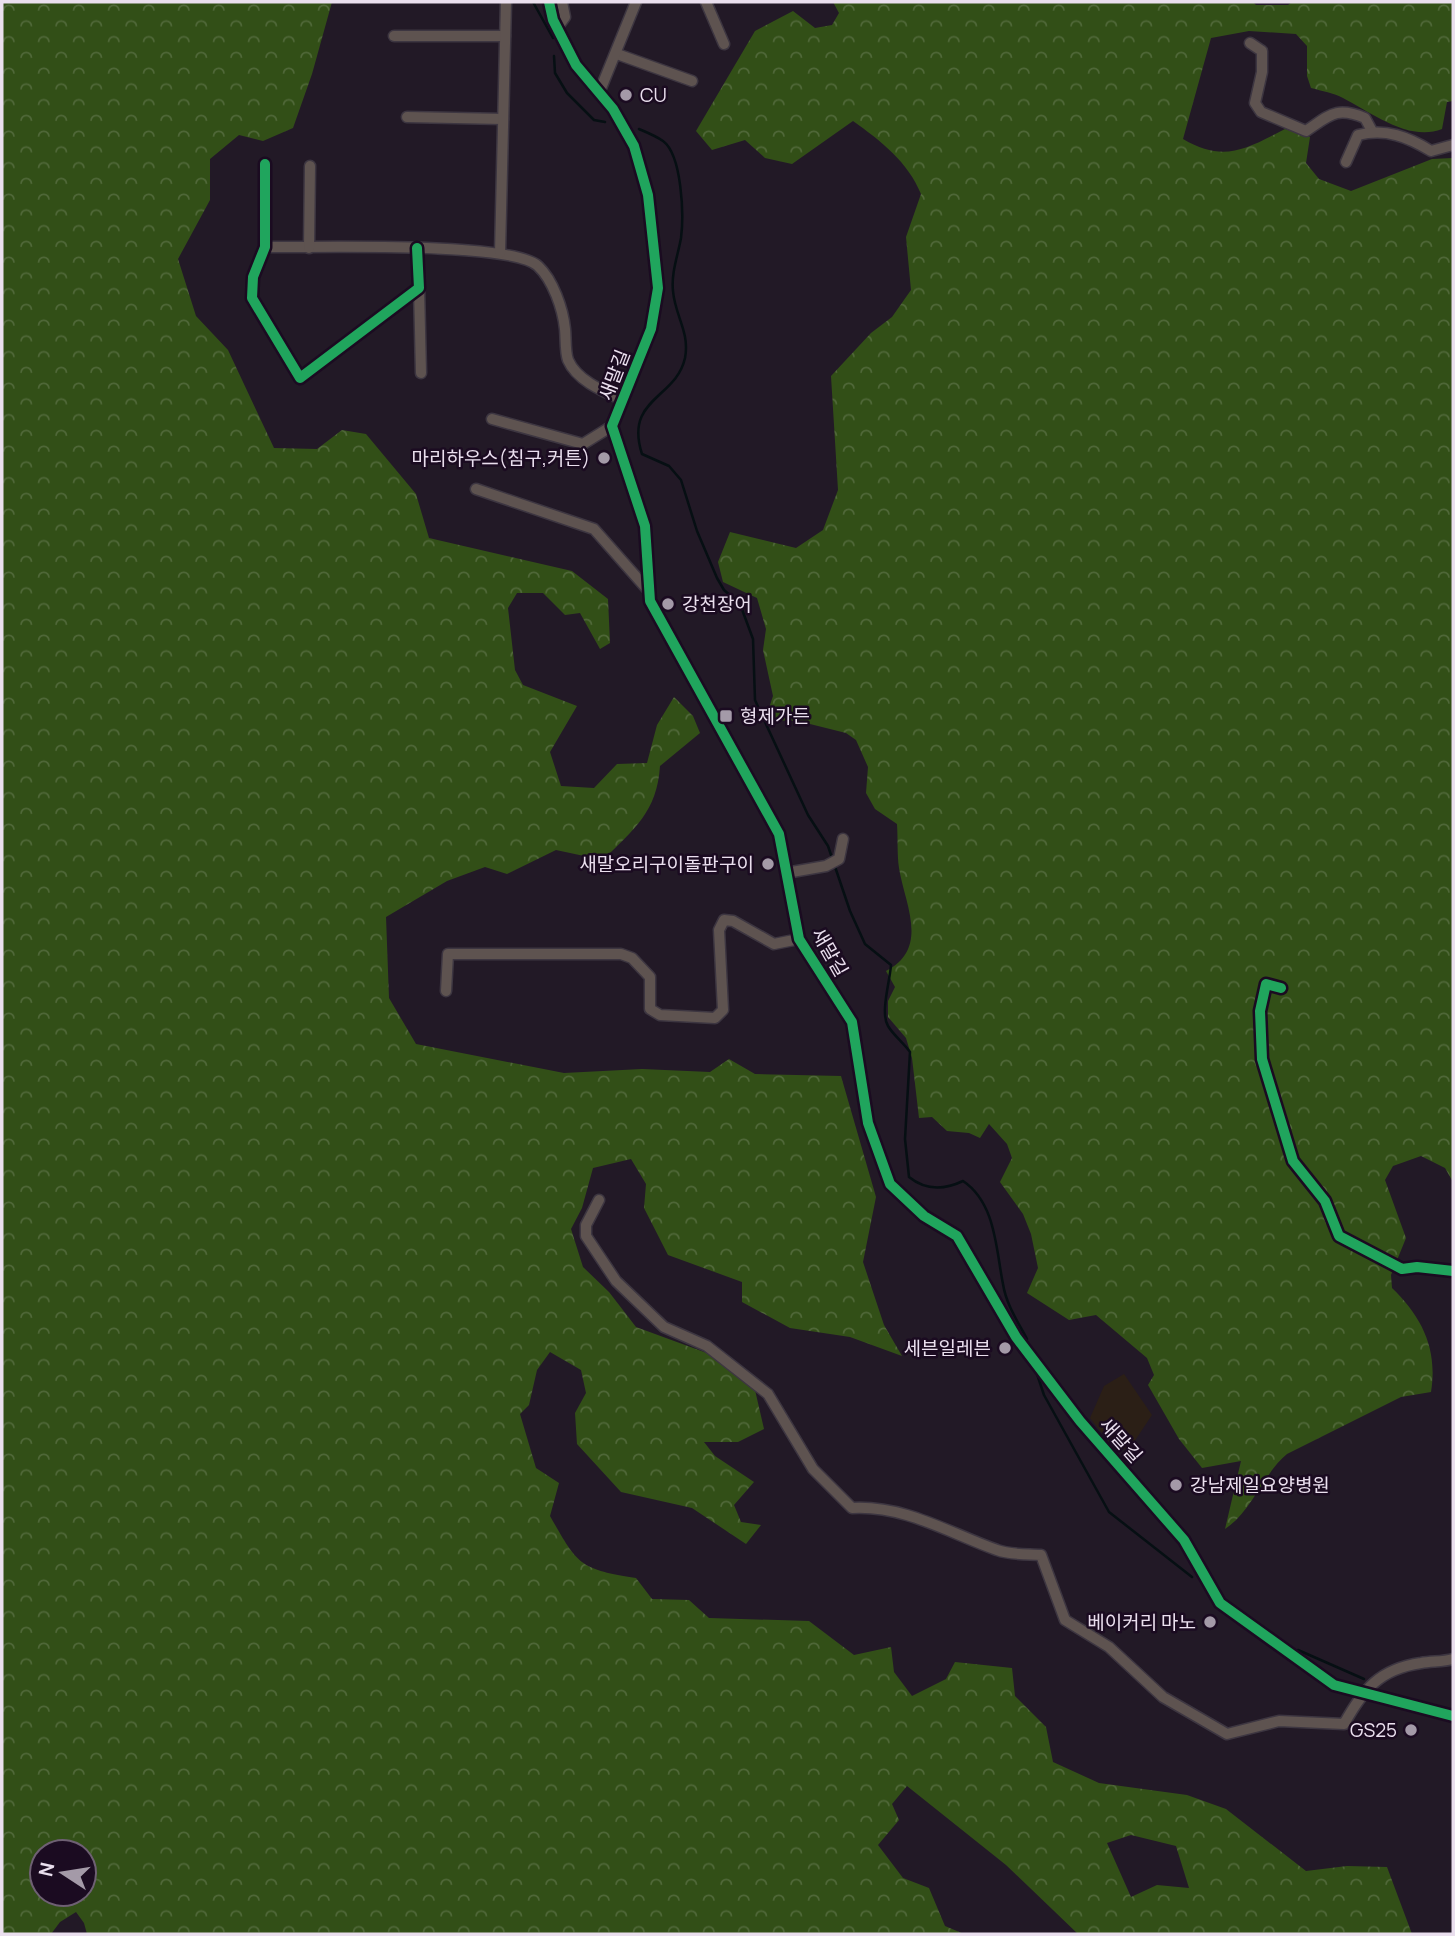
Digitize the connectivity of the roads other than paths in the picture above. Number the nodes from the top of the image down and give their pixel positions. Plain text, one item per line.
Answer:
1 (506, 2) edge
2 (549, 2) edge
3 (562, 2) edge
4 (636, 2) edge
5 (706, 2) edge
6 (557, 28) junction
7 (394, 36) dead end
8 (505, 36) junction
9 (1250, 43) dead end
10 (724, 44) dead end
11 (617, 54) junction
12 (692, 81) dead end
13 (599, 93) junction
14 (407, 117) dead end
15 (503, 119) junction
16 (1371, 131) junction
17 (1453, 145) edge
18 (1346, 162) dead end
19 (265, 164) dead end
20 (310, 166) dead end
21 (265, 247) junction
22 (309, 248) junction
23 (417, 248) junction
24 (500, 253) junction
25 (419, 288) junction
26 (421, 373) dead end
27 (623, 400) junction
28 (492, 418) dead end
29 (612, 426) junction
30 (476, 489) dead end
31 (647, 590) junction
32 (843, 839) dead end
33 (786, 873) junction
34 (799, 939) junction
35 (1281, 988) dead end
36 (446, 991) dead end
37 (599, 1200) dead end
38 (1453, 1271) edge
39 (1453, 1659) edge
40 (1361, 1692) junction
41 (1453, 1716) edge

1 - 8 street
2 - 6 street, 새말길
3 - 6 street
4 - 11 street
5 - 10 street
6 - 13 street, 새말길
7 - 8 street
8 - 15 street
9 - 16 street
11 - 12 street
11 - 13 street
13 - 27 street, 새말길
14 - 15 street
15 - 24 street
16 - 17 street
16 - 18 street
19 - 21 street
20 - 22 street
21 - 22 street
21 - 25 street
22 - 23 street
23 - 24 street
23 - 25 street
24 - 27 street
25 - 26 street
27 - 29 street, 새말길
28 - 29 street
29 - 31 street, 새말길
30 - 31 street
31 - 33 street, 새말길
32 - 33 street
33 - 34 street, 새말길
34 - 36 street
34 - 40 street, 새말길
35 - 38 street
37 - 40 street
39 - 40 street
40 - 41 street, 새말길

